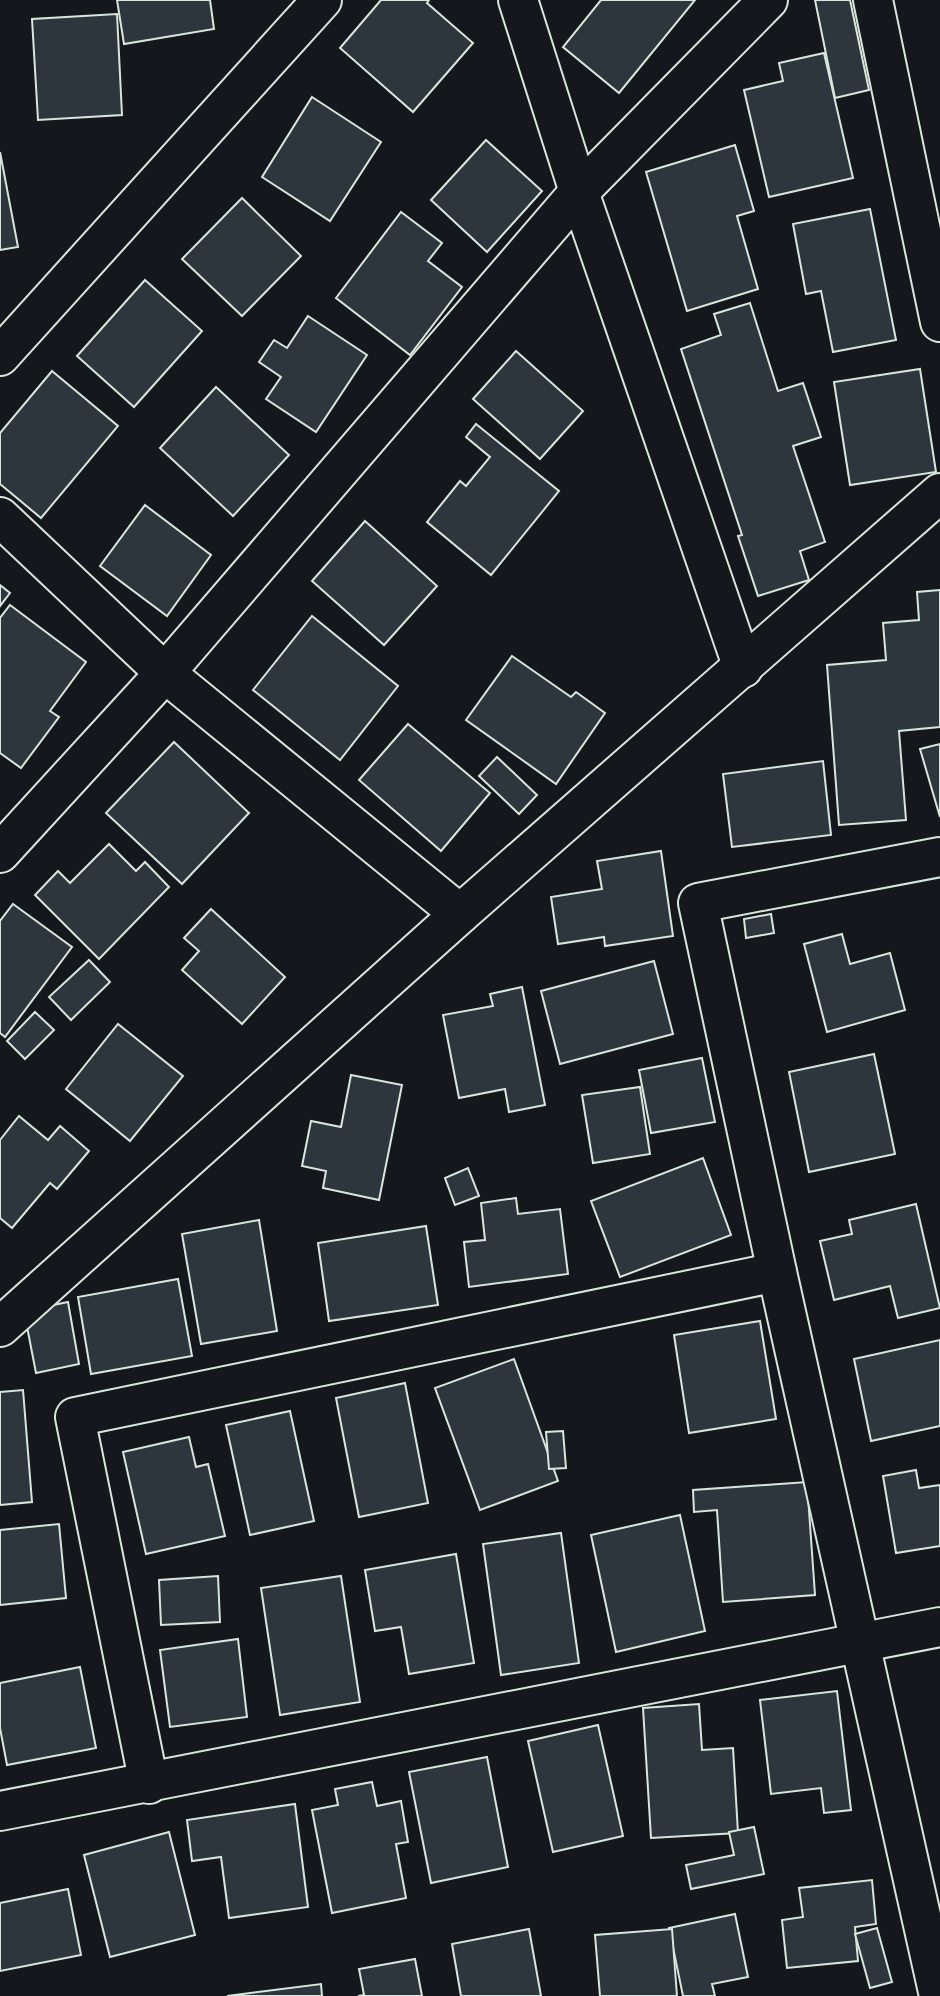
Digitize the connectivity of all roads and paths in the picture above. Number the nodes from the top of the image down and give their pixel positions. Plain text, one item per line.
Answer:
1 (322, 0) edge
2 (518, 0) edge
3 (768, 0) edge
4 (873, 0) edge
5 (579, 192) junction
6 (940, 322) edge
7 (0, 356) edge
8 (940, 493) edge
9 (0, 517) edge
10 (743, 668) junction
11 (165, 673) junction
12 (0, 853) edge
13 (940, 857) edge
14 (460, 914) junction
15 (776, 1272) junction
16 (0, 1327) edge
17 (940, 1627) edge
18 (861, 1642) junction
19 (149, 1784) junction
20 (0, 1811) edge
21 (939, 1996) edge

1 - 7 street
2 - 5 street
3 - 5 street
4 - 6 street
5 - 10 street
5 - 11 street
8 - 10 street
9 - 11 street
10 - 14 street
11 - 12 street
11 - 14 street
13 - 15 street
14 - 16 street
15 - 18 street
15 - 19 street
17 - 18 street
18 - 19 street
18 - 21 street
19 - 20 street

